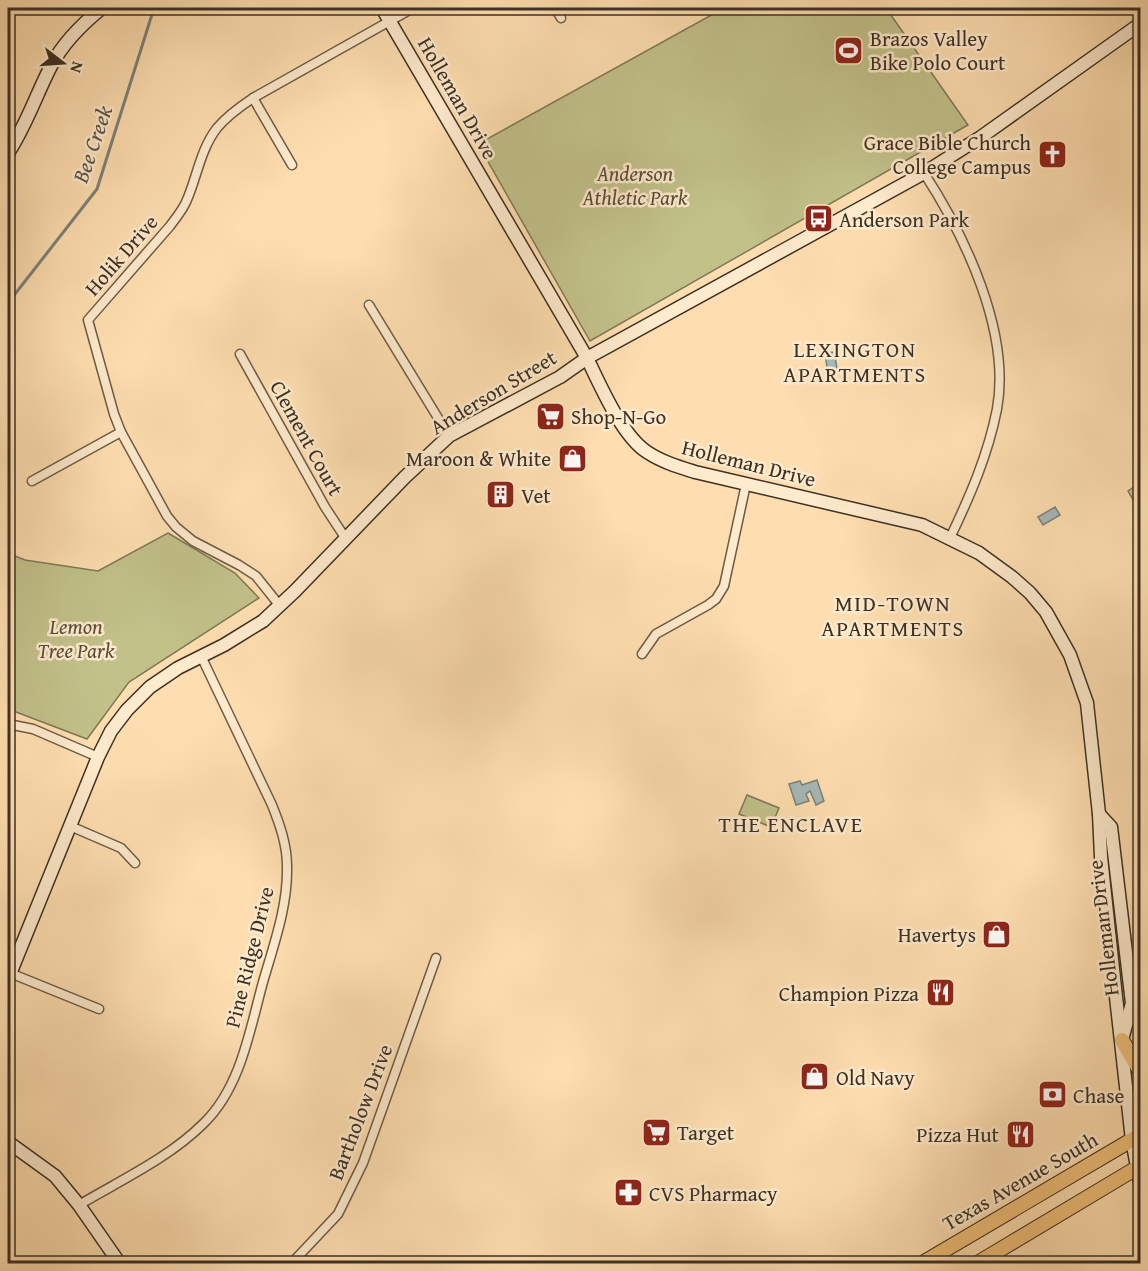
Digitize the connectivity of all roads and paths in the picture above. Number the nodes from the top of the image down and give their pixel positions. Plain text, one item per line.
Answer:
1 (102, 8) edge
2 (382, 8) edge
3 (413, 8) edge
4 (555, 8) edge
5 (561, 18) dead end
6 (390, 21) junction
7 (1140, 24) edge
8 (254, 98) junction
9 (8, 153) edge
10 (292, 165) dead end
11 (924, 173) junction
12 (369, 304) dead end
13 (240, 354) dead end
14 (587, 358) junction
15 (122, 432) junction
16 (448, 436) junction
17 (32, 481) dead end
18 (746, 484) junction
19 (950, 538) junction
20 (346, 539) junction
21 (280, 606) junction
22 (642, 654) dead end
23 (201, 656) junction
24 (8, 724) edge
25 (98, 757) junction
26 (1099, 814) junction
27 (70, 826) junction
28 (1101, 857) junction
29 (135, 863) dead end
30 (1120, 900) junction
31 (436, 957) dead end
32 (1112, 960) junction
33 (9, 976) edge
34 (1132, 1003) junction
35 (99, 1009) dead end
36 (1122, 1040) junction
37 (1140, 1071) edge
38 (1136, 1138) edge
39 (8, 1143) edge
40 (1139, 1167) edge
41 (1140, 1183) edge
42 (79, 1205) junction
43 (120, 1263) edge
44 (291, 1263) edge
45 (921, 1263) edge
46 (976, 1263) edge

1 - 9 street
2 - 6 street, Holleman Drive
3 - 6 street, Holik Drive
4 - 5 street
6 - 8 street, Holik Drive
6 - 14 street, Holleman Drive
7 - 11 street, Anderson Street
8 - 10 street
8 - 15 street, Holik Drive
11 - 14 street, Anderson Street
11 - 19 street
12 - 16 street
13 - 20 street, Clement Court
14 - 16 street, Anderson Street
14 - 18 street, Holleman Drive
15 - 17 street
15 - 21 street, Holik Drive
16 - 20 street, Anderson Street
18 - 19 street, Holleman Drive
18 - 22 street
19 - 26 street, Holleman Drive
20 - 21 street, Anderson Street
21 - 23 street, Anderson Street
23 - 25 street, Anderson Street
23 - 42 street, Pine Ridge Drive
24 - 25 street
25 - 27 street, Anderson Street
26 - 28 street, Holleman Drive
26 - 30 street, Holleman Drive
27 - 29 street
27 - 33 street, Anderson Street
28 - 30 street
28 - 32 street, Holleman Drive
30 - 32 street
30 - 34 street, Holleman Drive
31 - 44 street, Bartholow Drive
32 - 34 street
32 - 36 street, Holleman Drive
33 - 35 street
34 - 36 street, Holleman Drive
36 - 37 main road
36 - 38 street, Holleman Drive
38 - 40 street, Holleman Drive
38 - 45 main road, Texas Avenue South
39 - 42 street
40 - 41 street, Holleman Drive
40 - 46 main road
42 - 43 street

